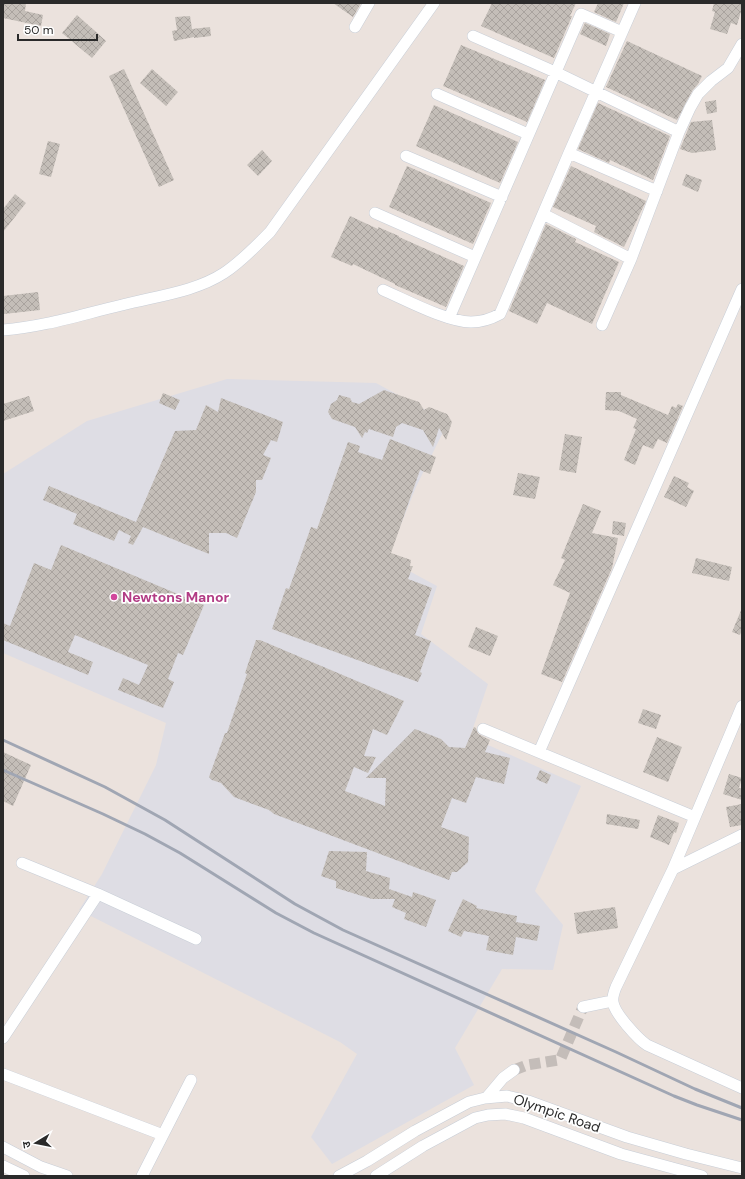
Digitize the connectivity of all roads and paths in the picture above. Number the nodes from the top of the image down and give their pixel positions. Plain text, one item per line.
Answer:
1 (369, 3) edge
2 (434, 3) edge
3 (635, 3) edge
4 (355, 27) dead end
5 (622, 32) junction
6 (472, 36) dead end
7 (742, 44) edge
8 (555, 72) junction
9 (597, 92) junction
10 (437, 94) dead end
11 (679, 132) junction
12 (528, 134) junction
13 (569, 153) junction
14 (406, 156) dead end
15 (657, 192) junction
16 (502, 196) junction
17 (375, 213) dead end
18 (543, 214) junction
19 (475, 257) junction
20 (631, 259) junction
21 (742, 289) edge
22 (383, 290) dead end
23 (449, 318) junction
24 (602, 325) dead end
25 (3, 330) edge
26 (741, 710) edge
27 (484, 729) dead end
28 (539, 752) junction
29 (695, 817) junction
30 (742, 835) edge
31 (22, 863) dead end
32 (673, 870) junction
33 (98, 894) junction
34 (196, 939) dead end
35 (612, 1001) junction
36 (583, 1007) dead end
37 (3, 1038) edge
38 (514, 1070) tunnel mouth
39 (3, 1074) edge
40 (191, 1080) dead end
41 (742, 1088) edge
42 (487, 1097) junction
43 (163, 1135) junction
44 (3, 1147) edge
45 (3, 1166) edge
46 (742, 1168) edge
47 (24, 1176) edge
48 (66, 1176) edge
49 (142, 1176) edge
50 (339, 1176) edge
51 (376, 1176) edge
52 (702, 1176) edge

1 - 4 street
2 - 25 street
3 - 5 street
5 - 8 street
5 - 9 street
6 - 8 street
7 - 11 street
8 - 9 street
8 - 12 street
9 - 11 street
9 - 13 street
10 - 12 street
11 - 15 street
12 - 16 street
13 - 15 street
13 - 18 street
14 - 16 street
15 - 20 street
16 - 19 street
17 - 19 street
18 - 20 street
18 - 23 street
19 - 23 street
20 - 24 street
21 - 28 street
22 - 23 street
26 - 29 street
27 - 28 street
28 - 29 street
29 - 32 street
30 - 32 street
31 - 33 street
32 - 35 street
33 - 34 street
33 - 37 street
35 - 36 street
35 - 41 street
38 - 42 street
39 - 43 street
40 - 43 street
42 - 46 street, Olympic Road
42 - 50 street, Olympic Road
43 - 49 street
44 - 48 street
45 - 47 street
51 - 52 street, Olympic Road

